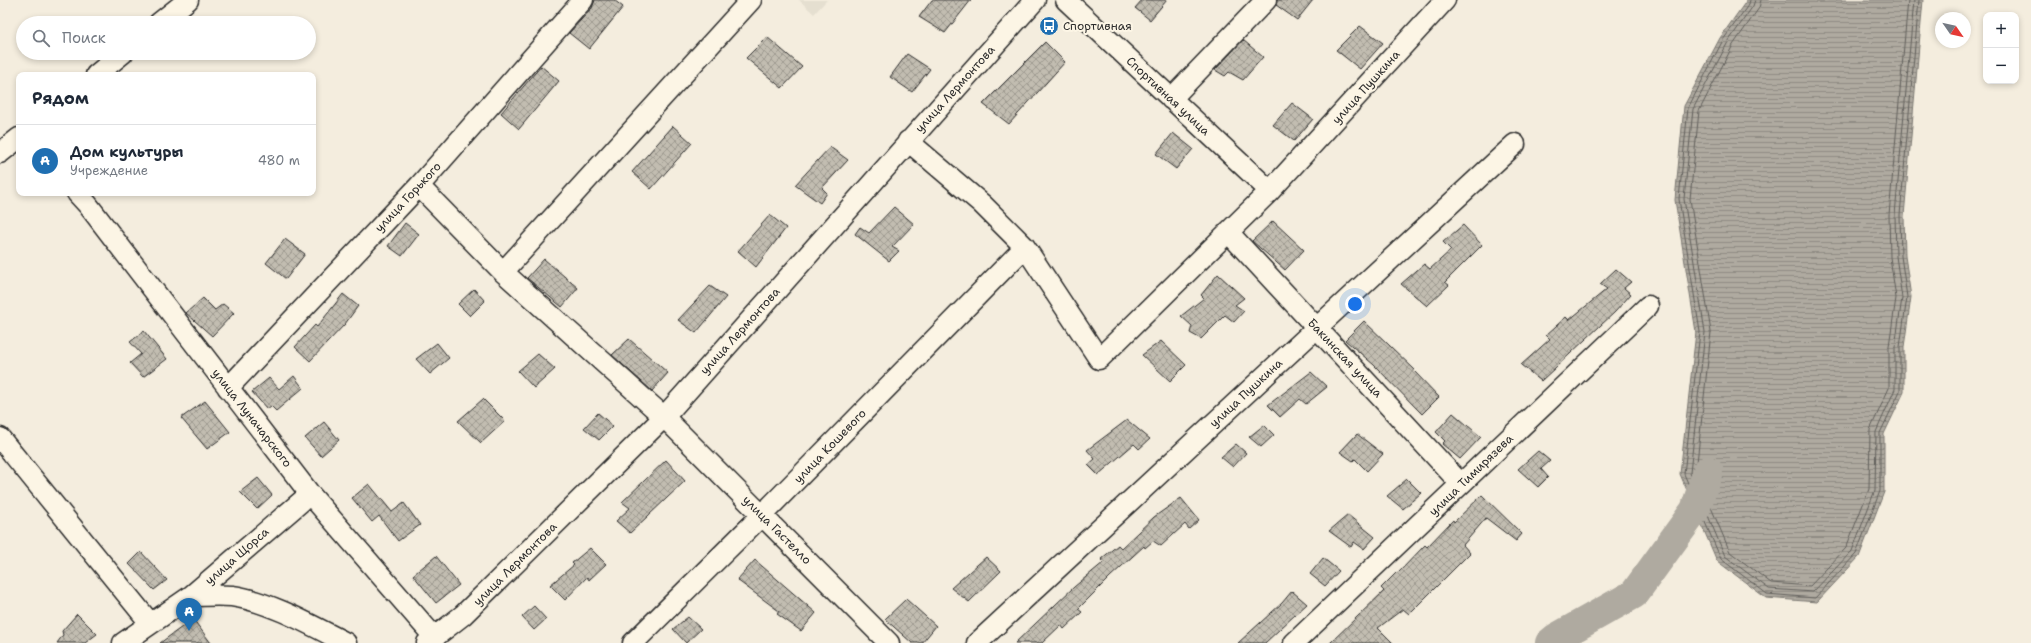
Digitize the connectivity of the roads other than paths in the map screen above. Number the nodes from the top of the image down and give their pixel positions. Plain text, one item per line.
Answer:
1 (188, 0) edge
2 (583, 0) edge
3 (751, 0) edge
4 (1035, 0) edge
5 (1066, 0) edge
6 (1266, 0) edge
7 (1445, 0) edge
8 (169, 16) edge
9 (114, 60) edge
10 (100, 72) edge
11 (1172, 99) junction
12 (908, 141) junction
13 (1515, 144) dead end
14 (419, 186) junction
15 (1270, 191) junction
16 (80, 196) edge
17 (1228, 232) junction
18 (1025, 247) junction
19 (503, 272) junction
20 (1648, 306) dead end
21 (1316, 328) junction
22 (228, 388) junction
23 (664, 417) junction
24 (0, 438) edge
25 (1461, 484) junction
26 (310, 494) junction
27 (762, 516) junction
28 (191, 596) junction
29 (150, 623) junction
30 (431, 640) edge
31 (122, 643) edge
32 (346, 643) edge
33 (633, 643) edge
34 (889, 643) edge
35 (976, 643) edge
36 (1294, 643) edge

1 - 8 street
2 - 14 street, улица Горького
3 - 19 street
4 - 12 street, улица Лермонтова
5 - 11 street, Спортивная улица
6 - 11 street
7 - 15 street, улица Пушкина
9 - 10 street
11 - 15 street, Спортивная улица
12 - 18 street
12 - 23 street, улица Лермонтова
13 - 21 street, улица Пушкина
14 - 19 street, улица Гастелло
14 - 22 street, улица Горького
15 - 17 street, улица Пушкина
16 - 22 street, улица Луначарского
17 - 18 street, улица Пушкина
17 - 21 street, Бакинская улица
18 - 27 street, улица Кошевого
19 - 23 street, улица Гастелло
20 - 25 street, улица Тимирязева
21 - 25 street, Бакинская улица
21 - 35 street, улица Пушкина
22 - 26 street, улица Луначарского
23 - 27 street, улица Гастелло
23 - 30 street, улица Лермонтова
24 - 29 street
25 - 36 street, улица Тимирязева
26 - 28 street, улица Щорса
26 - 30 street, улица Луначарского
27 - 33 street, улица Кошевого
27 - 34 street, улица Гастелло
28 - 29 street, улица Щорса
28 - 32 street
29 - 31 street, улица Щорса

